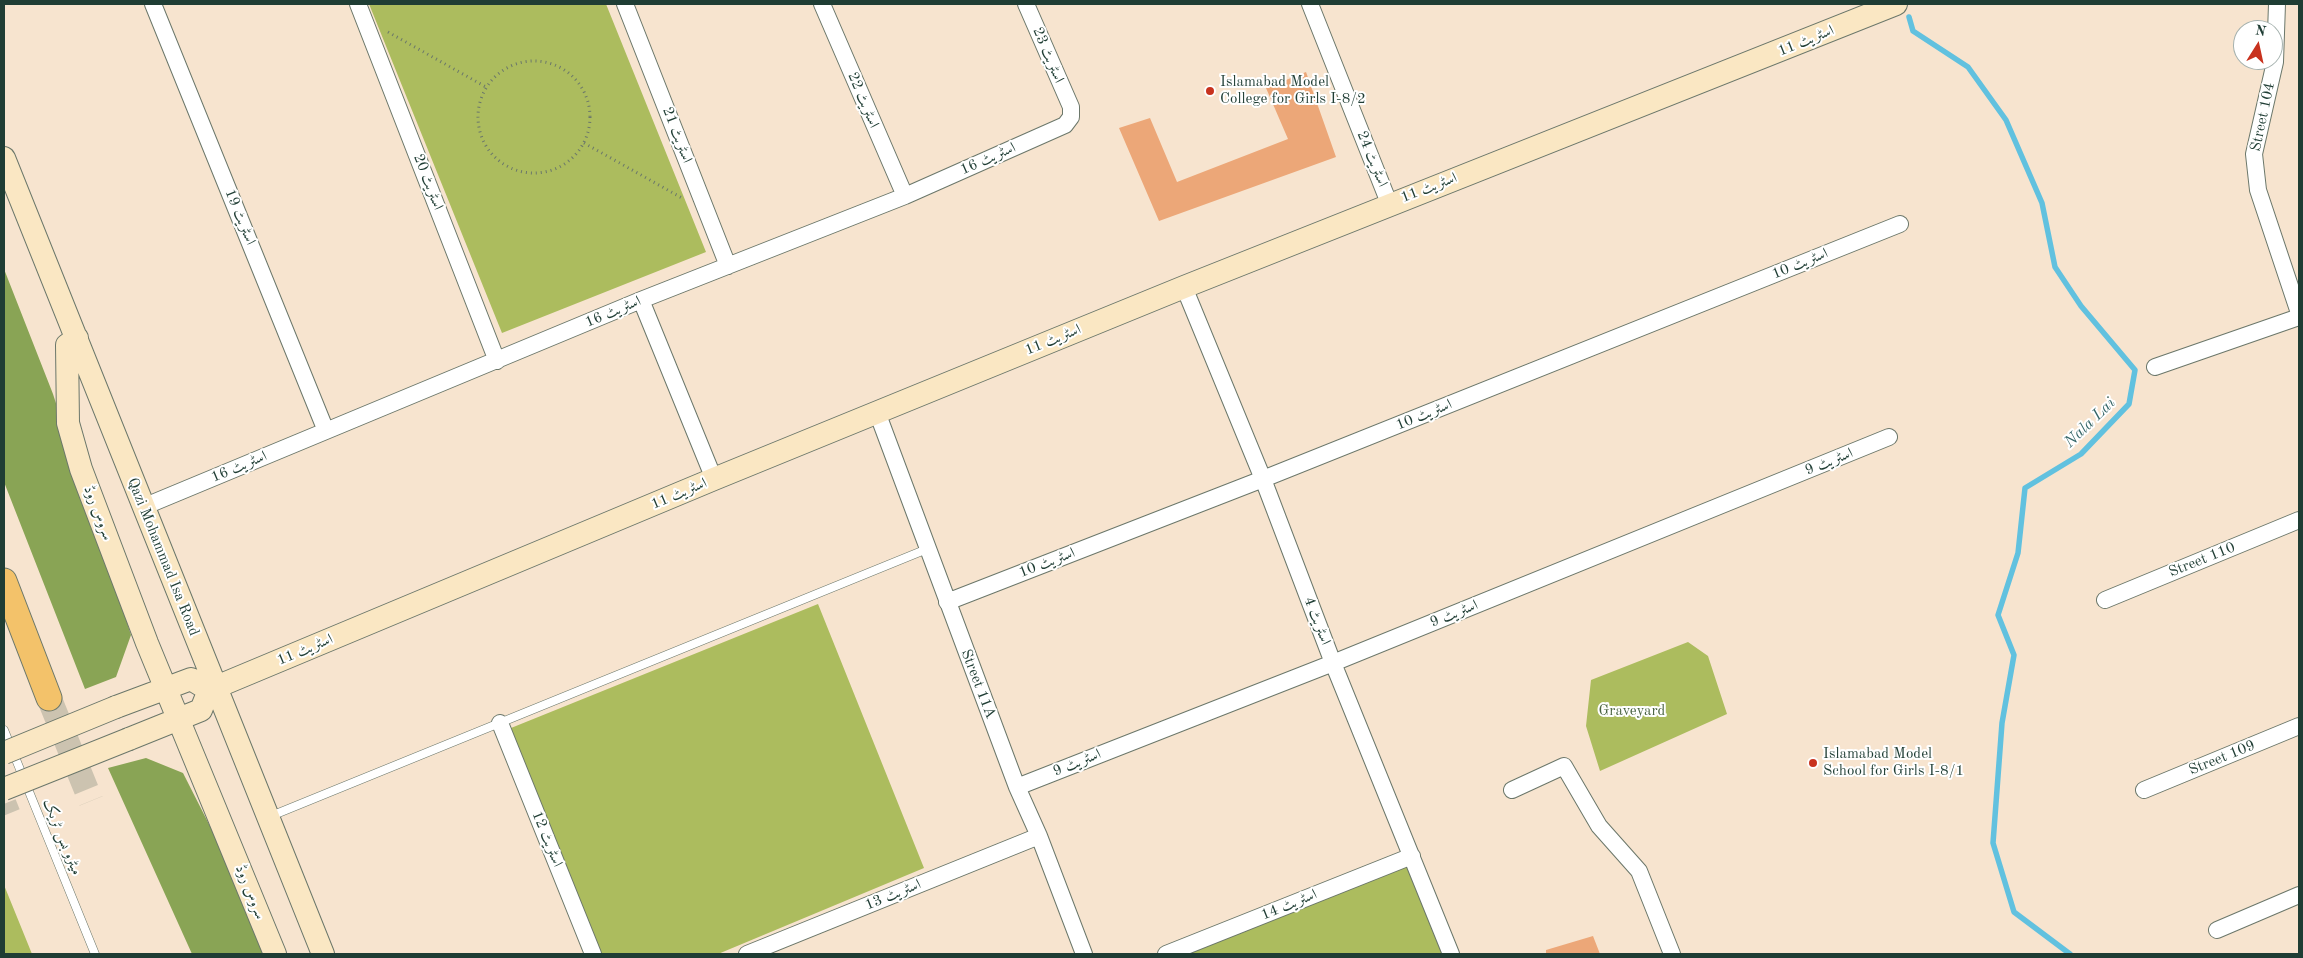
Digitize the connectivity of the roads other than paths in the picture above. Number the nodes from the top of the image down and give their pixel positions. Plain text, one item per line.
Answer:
1 (153, 4) edge
2 (625, 4) edge
3 (822, 4) edge
4 (1026, 4) edge
5 (1310, 4) edge
6 (1896, 4) edge
7 (2277, 4) edge
8 (361, 11) edge
9 (1070, 107) joint
10 (4, 158) edge
11 (905, 196) junction
12 (1390, 203) junction
13 (1900, 224) dead end
14 (728, 266) junction
15 (1184, 286) junction
16 (640, 300) junction
17 (2299, 313) edge
18 (2299, 317) edge
19 (77, 338) junction
20 (498, 361) junction
21 (2155, 367) dead end
22 (877, 412) junction
23 (326, 431) junction
24 (1889, 437) dead end
25 (714, 479) junction
26 (1263, 479) junction
27 (143, 507) junction
28 (2299, 520) edge
29 (927, 549) junction
30 (4, 581) edge
31 (2105, 600) dead end
32 (947, 602) junction
33 (1333, 662) junction
34 (165, 687) junction
35 (212, 689) junction
36 (49, 698) tunnel mouth
37 (179, 719) junction
38 (500, 723) junction
39 (2299, 726) edge
40 (4, 730) edge
41 (4, 752) edge
42 (1017, 787) junction
43 (4, 789) edge
44 (1512, 790) dead end
45 (2144, 790) dead end
46 (267, 817) junction
47 (1039, 836) junction
48 (1412, 856) junction
49 (2299, 895) edge
50 (2217, 930) dead end
51 (95, 954) edge
52 (275, 954) edge
53 (323, 954) edge
54 (593, 954) edge
55 (747, 954) edge
56 (1084, 954) edge
57 (1166, 954) edge
58 (1451, 954) edge
59 (1672, 954) edge

1 - 23 street, اسٹریٹ 19
2 - 14 street, اسٹریٹ 21
3 - 11 street, اسٹریٹ 22
4 - 9 street, اسٹریٹ 23
5 - 12 street, اسٹریٹ 24
6 - 12 street, اسٹریٹ 11
7 - 17 street, Street 104
8 - 20 street, اسٹریٹ 20
9 - 11 street, اسٹریٹ 16
10 - 19 street, Qazi Mohammad Isa Road
11 - 14 street, اسٹریٹ 16
12 - 15 street, اسٹریٹ 11
13 - 26 street, اسٹریٹ 10
14 - 16 street, اسٹریٹ 16
15 - 22 street, اسٹریٹ 11
15 - 26 street, اسٹریٹ 4
16 - 20 street, اسٹریٹ 16
16 - 25 street
18 - 21 street
19 - 27 street, Qazi Mohammad Isa Road
19 - 34 street, سروس روڈ
20 - 23 street, اسٹریٹ 16
22 - 25 street, اسٹریٹ 11
22 - 29 street, Street 11A
23 - 27 street, اسٹریٹ 16
24 - 33 street, اسٹریٹ 9
25 - 35 street, اسٹریٹ 11
26 - 32 street, اسٹریٹ 10
26 - 33 street, اسٹریٹ 4
27 - 35 street, Qazi Mohammad Isa Road
28 - 31 street, Street 110
29 - 32 street, Street 11A
29 - 38 lane
30 - 36 main road
32 - 42 street, Street 11A
33 - 42 street, اسٹریٹ 9
33 - 48 street, اسٹریٹ 4
34 - 35 street
34 - 37 street, سروس روڈ
34 - 41 street, bridge
35 - 37 street
35 - 46 street, Qazi Mohammad Isa Road
37 - 43 street, bridge
37 - 52 street, سروس روڈ
38 - 46 lane
38 - 54 street, اسٹریٹ 12
39 - 45 street, Street 109
40 - 51 lane, میٹرو بس ٹریک
42 - 47 street, Street 11A
44 - 59 street
46 - 53 street, Qazi Mohammad Isa Road
47 - 55 street, اسٹریٹ 13
47 - 56 street, Street 11A
48 - 57 street, اسٹریٹ 14
48 - 58 street, اسٹریٹ 4
49 - 50 street

